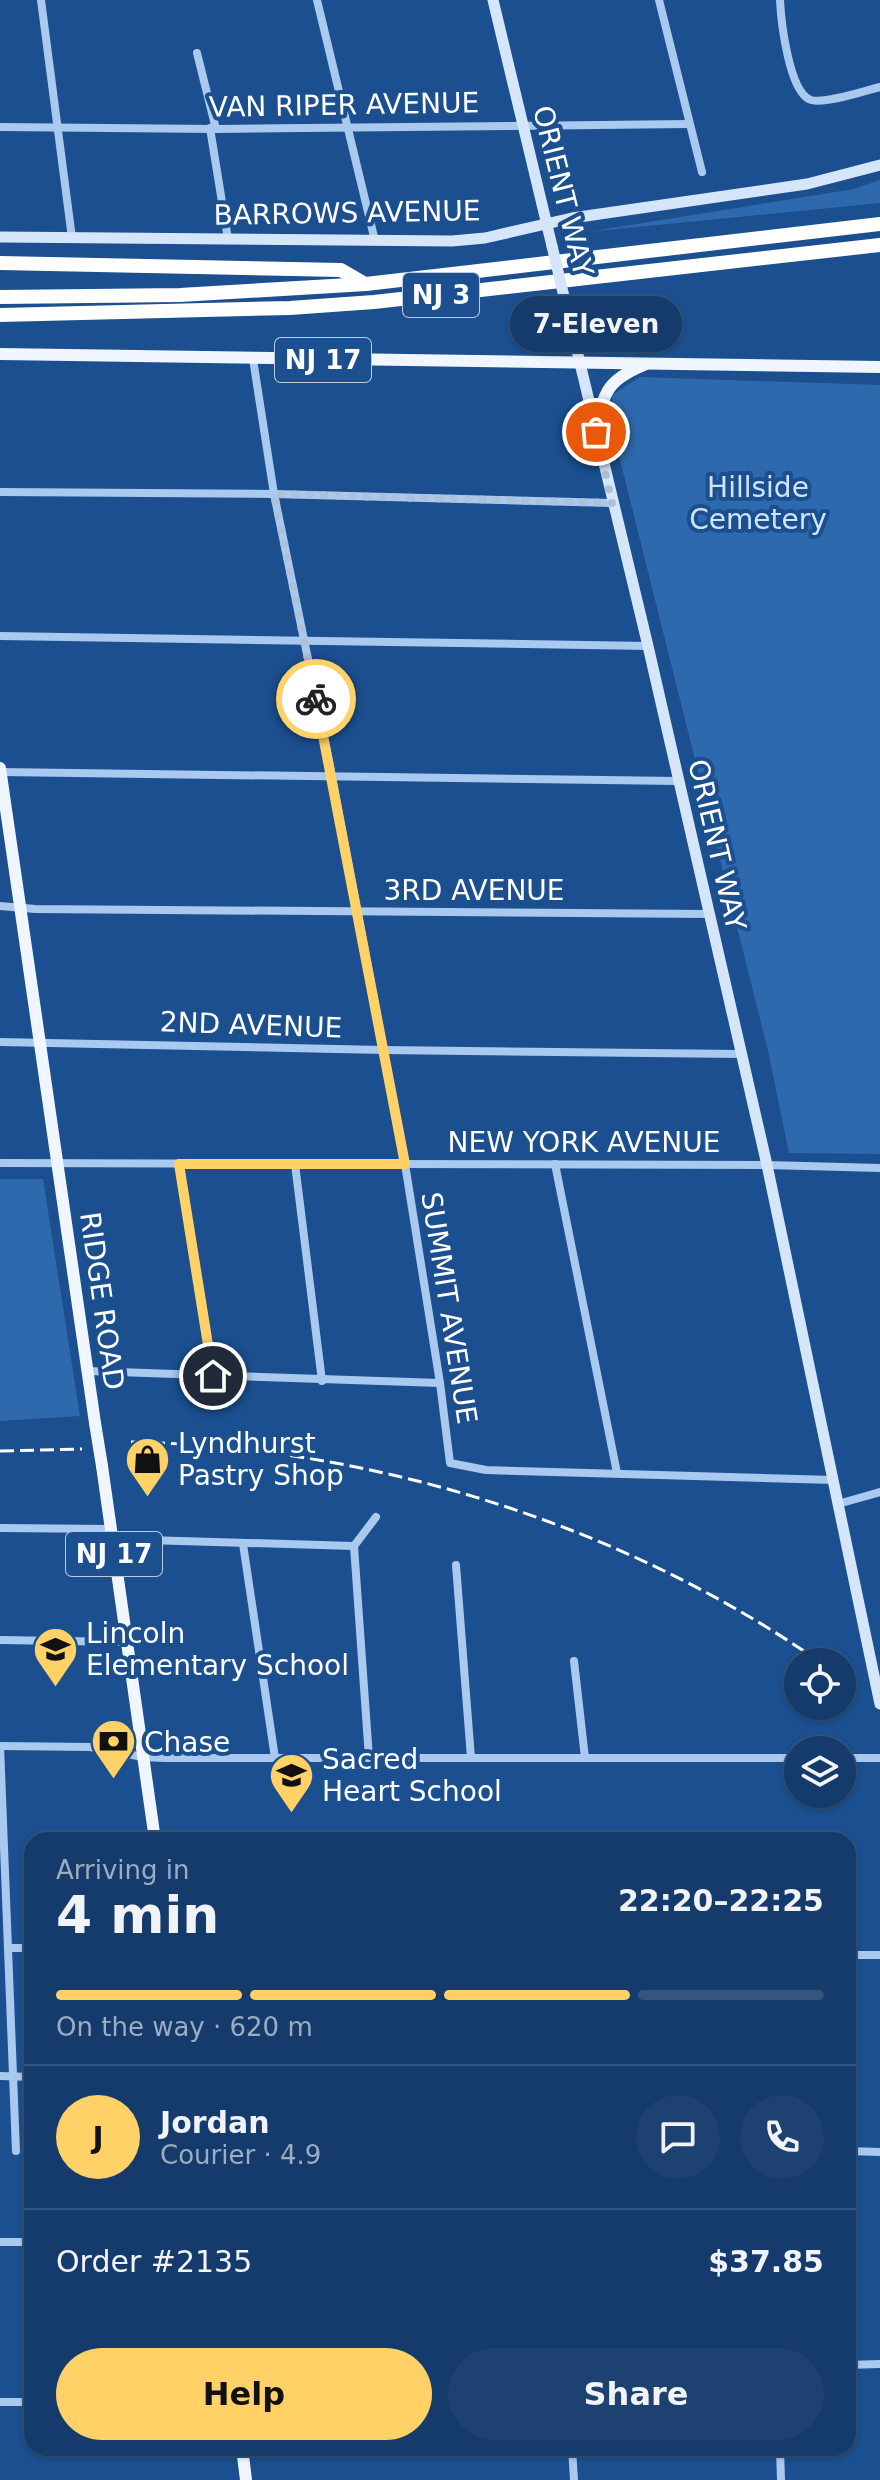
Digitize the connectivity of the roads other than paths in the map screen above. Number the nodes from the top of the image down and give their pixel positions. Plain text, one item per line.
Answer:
1 (41, 0) edge
2 (317, 0) edge
3 (493, 0) edge
4 (659, 0) edge
5 (780, 0) edge
6 (197, 53) dead end
7 (880, 87) edge
8 (522, 124) junction
9 (689, 124) junction
10 (0, 127) edge
11 (60, 127) junction
12 (347, 127) junction
13 (213, 128) junction
14 (880, 165) edge
15 (702, 172) dead end
16 (547, 224) junction
17 (880, 224) edge
18 (0, 237) edge
19 (72, 238) junction
20 (228, 239) junction
21 (375, 241) junction
22 (880, 245) edge
23 (0, 263) edge
24 (366, 284) junction
25 (0, 297) edge
26 (0, 315) edge
27 (2, 356) edge
28 (253, 359) junction
29 (579, 363) junction
30 (649, 363) junction
31 (880, 367) edge
32 (596, 432) junction
33 (0, 492) edge
34 (274, 494) junction
35 (612, 503) junction
36 (0, 636) edge
37 (303, 640) junction
38 (648, 646) junction
39 (0, 771) edge
40 (332, 777) junction
41 (678, 781) junction
42 (0, 906) edge
43 (20, 907) junction
44 (357, 911) junction
45 (709, 914) junction
46 (0, 1042) edge
47 (41, 1042) junction
48 (383, 1050) junction
49 (741, 1054) junction
50 (0, 1163) edge
51 (57, 1163) junction
52 (179, 1164) junction
53 (295, 1164) junction
54 (405, 1164) junction
55 (555, 1164) junction
56 (767, 1165) junction
57 (880, 1168) edge
58 (88, 1371) junction
59 (213, 1376) junction
60 (322, 1381) junction
61 (440, 1383) junction
62 (617, 1473) junction
63 (833, 1480) junction
64 (880, 1492) edge
65 (838, 1504) junction
66 (376, 1517) dead end
67 (0, 1528) edge
68 (111, 1534) junction
69 (243, 1544) junction
70 (354, 1546) junction
71 (456, 1565) dead end
72 (0, 1640) edge
73 (127, 1642) junction
74 (574, 1661) dead end
75 (880, 1704) edge
76 (0, 1746) edge
77 (143, 1757) junction
78 (275, 1758) junction
79 (369, 1758) junction
80 (471, 1758) junction
81 (585, 1758) junction
82 (784, 1758) edge
83 (856, 1758) edge
84 (880, 1758) edge
85 (154, 1832) edge
86 (2, 1864) edge
87 (8, 1948) junction
88 (24, 1948) edge
89 (856, 1955) edge
90 (880, 1955) edge
91 (0, 2076) edge
92 (13, 2076) junction
93 (24, 2077) edge
94 (16, 2151) dead end
95 (856, 2151) edge
96 (880, 2152) edge
97 (0, 2242) edge
98 (24, 2242) edge
99 (880, 2364) edge
100 (856, 2365) edge
101 (0, 2402) edge
102 (24, 2402) edge
103 (243, 2456) edge
104 (572, 2456) edge
105 (780, 2456) edge
106 (246, 2480) edge
107 (574, 2480) edge
108 (781, 2480) edge

1 - 11 street
2 - 12 street
3 - 8 street, ORIENT WAY
4 - 9 street
5 - 7 street
6 - 13 street
8 - 9 street, VAN RIPER AVENUE
8 - 12 street, VAN RIPER AVENUE
8 - 16 street, ORIENT WAY
9 - 15 street
10 - 11 street, VAN RIPER AVENUE
11 - 13 street, VAN RIPER AVENUE
11 - 19 street
12 - 13 street, VAN RIPER AVENUE
12 - 21 street
13 - 20 street
14 - 16 street, BARROWS AVENUE
16 - 21 street, BARROWS AVENUE
16 - 29 street, ORIENT WAY, bridge
17 - 24 highway, NJ 3
18 - 19 street, BARROWS AVENUE
19 - 20 street, BARROWS AVENUE
20 - 21 street, BARROWS AVENUE
22 - 26 highway, NJ 3
23 - 24 highway
24 - 25 highway, NJ 3
27 - 28 main road, NJ 17
28 - 29 main road, NJ 17
28 - 34 street, SUMMIT AVENUE
29 - 30 main road, NJ 17
29 - 32 street, ORIENT WAY
30 - 31 main road, NJ 17
30 - 32 main road
32 - 35 street, ORIENT WAY
33 - 34 street
34 - 35 street
34 - 37 street, SUMMIT AVENUE
35 - 38 street, ORIENT WAY
36 - 37 street
37 - 38 street
37 - 40 street, SUMMIT AVENUE
38 - 41 street, ORIENT WAY
39 - 40 street
39 - 43 main road, RIDGE ROAD / NJ 17
40 - 41 street
40 - 44 street, SUMMIT AVENUE
41 - 45 street, ORIENT WAY
42 - 43 street, 3RD AVENUE
43 - 44 street, 3RD AVENUE
43 - 47 main road, RIDGE ROAD / NJ 17
44 - 45 street, 3RD AVENUE
44 - 48 street, SUMMIT AVENUE
45 - 49 street, ORIENT WAY
46 - 47 street, 2ND AVENUE
47 - 48 street, 2ND AVENUE
47 - 51 main road, RIDGE ROAD / NJ 17
48 - 49 street, 2ND AVENUE
48 - 54 street, SUMMIT AVENUE
49 - 56 street, ORIENT WAY
50 - 51 street, NEW YORK AVENUE
51 - 52 street, NEW YORK AVENUE
51 - 58 main road, RIDGE ROAD / NJ 17
52 - 53 street, NEW YORK AVENUE
52 - 59 street
53 - 54 street, NEW YORK AVENUE
53 - 60 street
54 - 55 street, NEW YORK AVENUE
54 - 61 street, SUMMIT AVENUE
55 - 56 street, NEW YORK AVENUE
55 - 62 street
56 - 57 street, NEW YORK AVENUE
56 - 63 street, ORIENT WAY
58 - 59 street
58 - 68 main road, RIDGE ROAD / NJ 17, bridge
59 - 60 street
60 - 61 street
61 - 62 street, SUMMIT AVENUE
62 - 63 street
63 - 65 street, ORIENT WAY
64 - 65 street
65 - 75 street, ORIENT WAY
66 - 70 street
67 - 68 street
68 - 69 street
68 - 73 main road, RIDGE ROAD / NJ 17
69 - 70 street
69 - 78 street
70 - 79 street
71 - 80 street
72 - 73 street
73 - 77 main road, RIDGE ROAD / NJ 17
74 - 81 street
76 - 77 street
76 - 86 street
77 - 78 street
77 - 85 main road, RIDGE ROAD / NJ 17
78 - 79 street
79 - 80 street
80 - 81 street
81 - 82 street
83 - 84 street
86 - 87 street
87 - 88 street
87 - 92 street
89 - 90 street
91 - 92 street
92 - 93 street
92 - 94 street
95 - 96 street
97 - 98 street
99 - 100 street
101 - 102 street
103 - 106 main road
104 - 107 street
105 - 108 street

